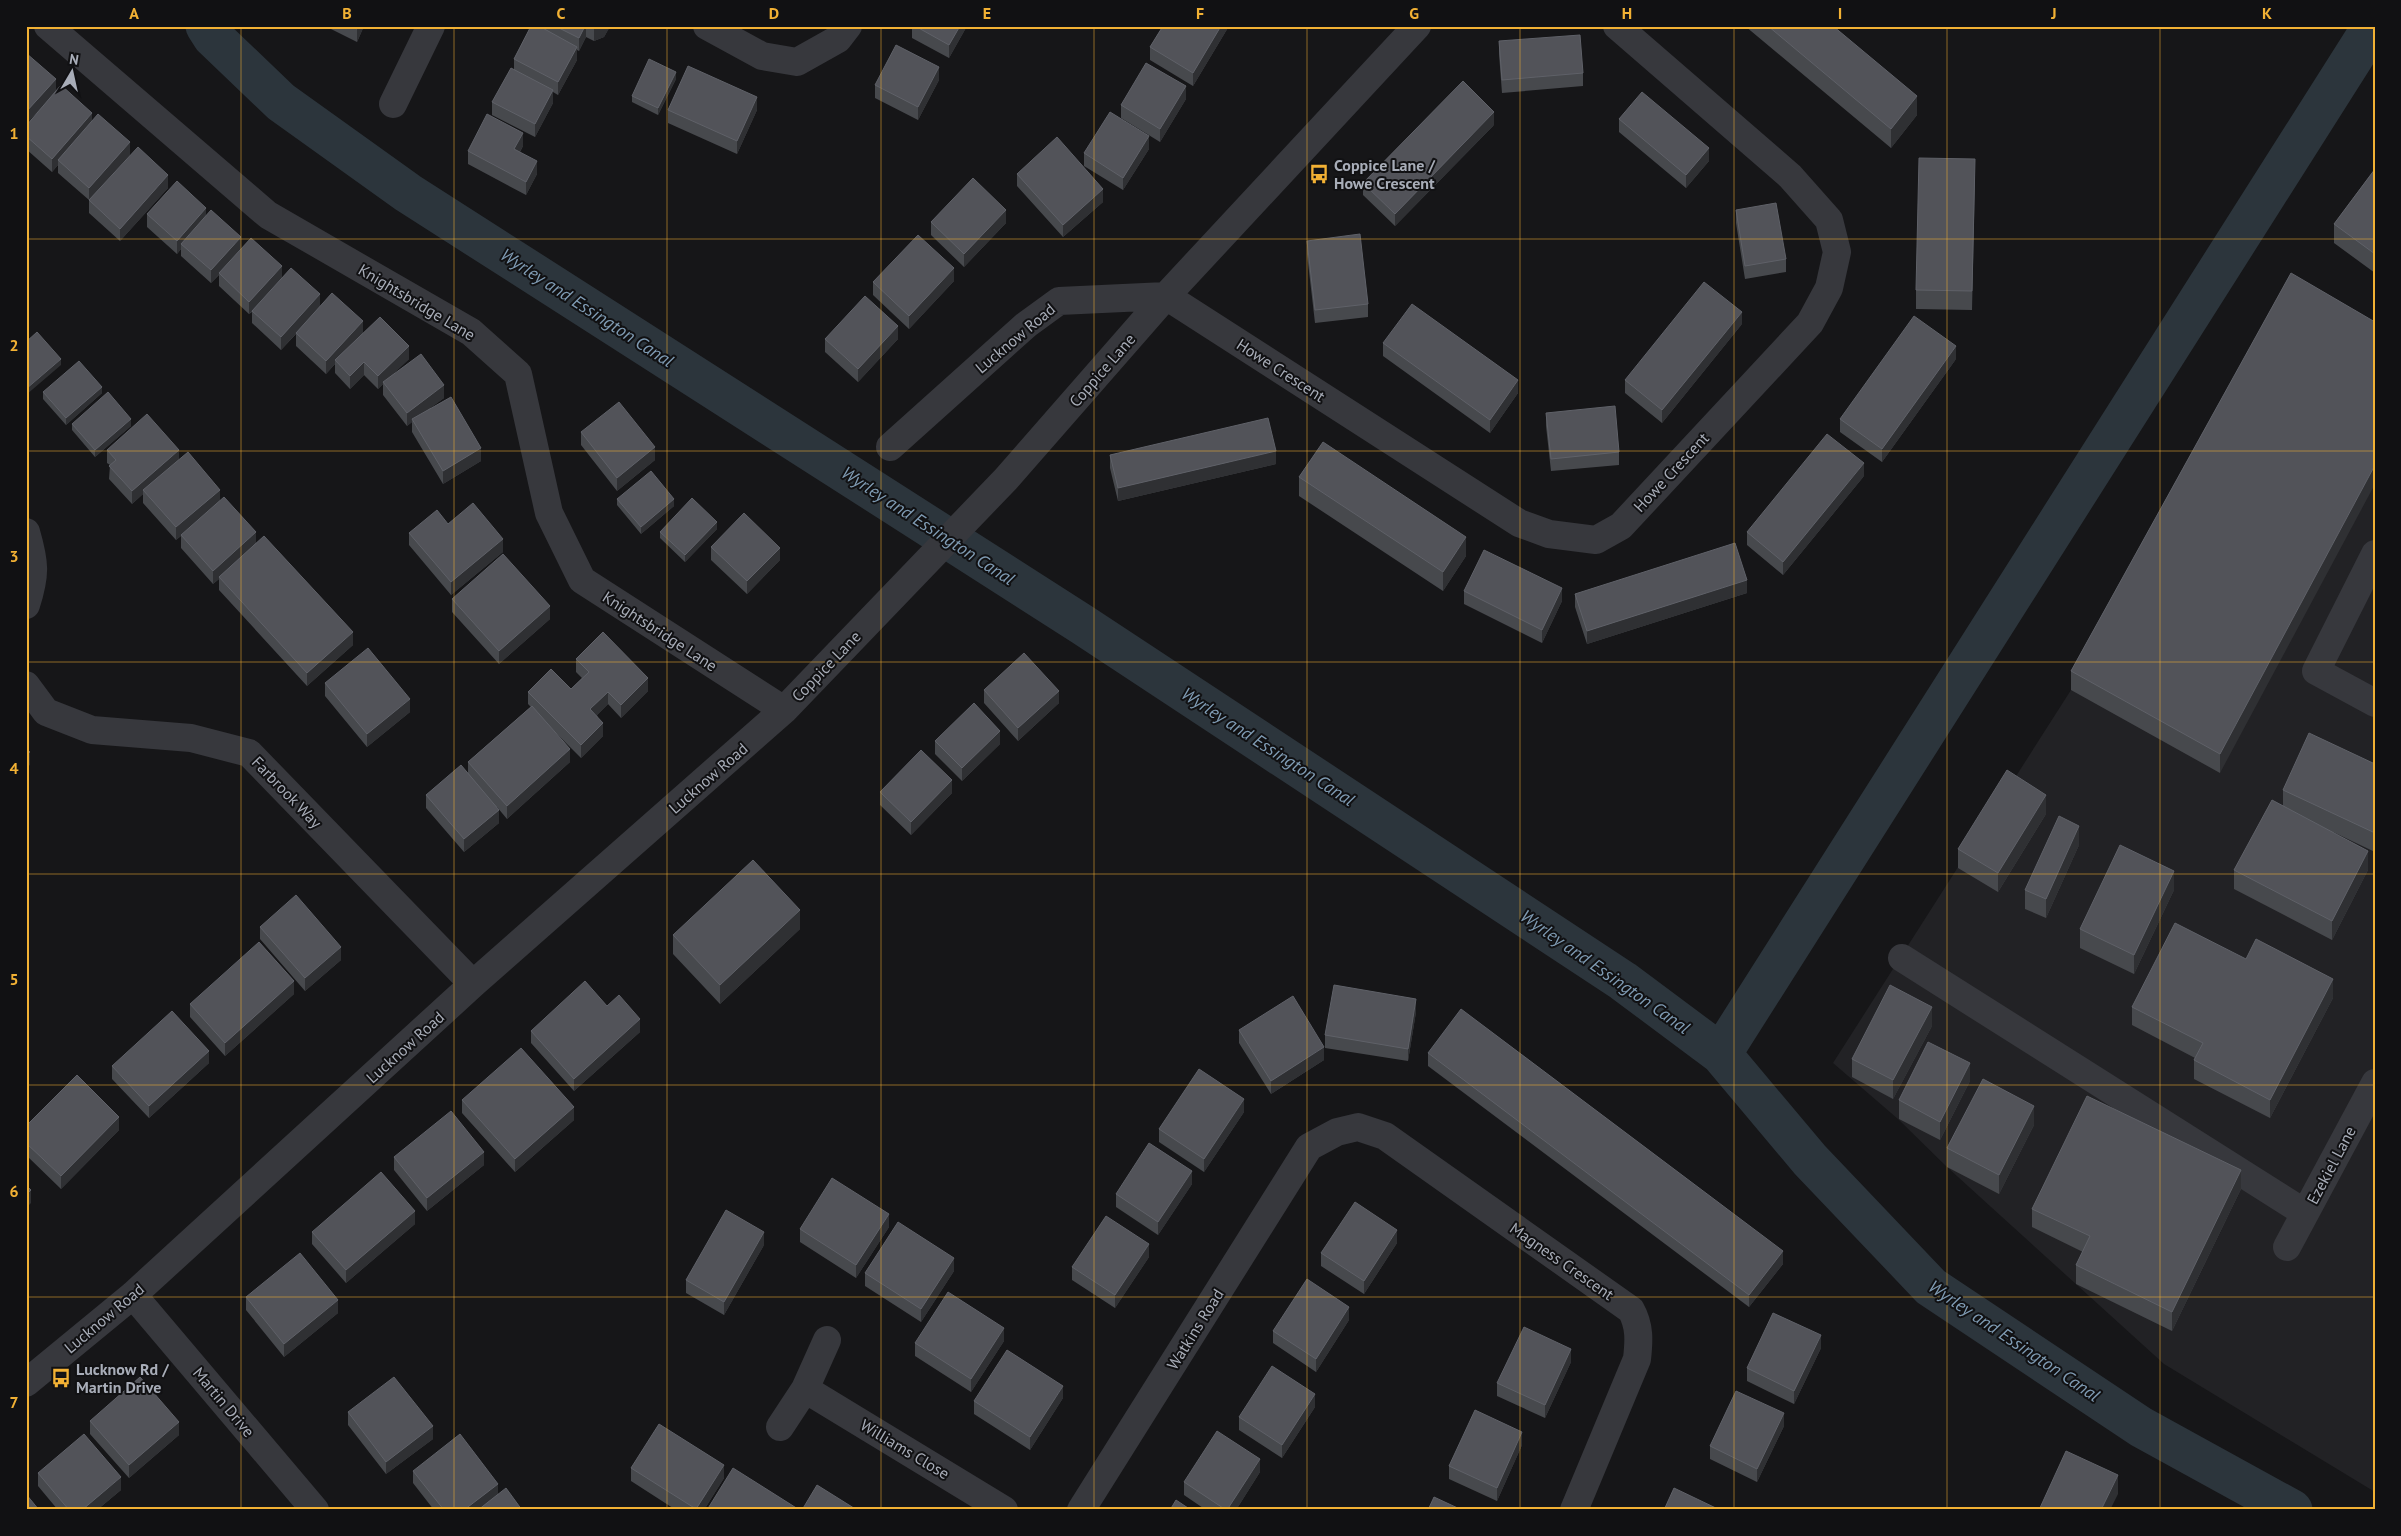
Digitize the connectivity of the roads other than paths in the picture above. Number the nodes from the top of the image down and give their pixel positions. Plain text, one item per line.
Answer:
1 (48, 26) edge
2 (431, 26) edge
3 (707, 26) edge
4 (848, 26) edge
5 (1417, 26) edge
6 (1617, 26) edge
7 (394, 104) dead end
8 (1166, 296) junction
9 (890, 447) dead end
10 (26, 532) edge
11 (2375, 554) edge
12 (26, 605) edge
13 (26, 684) edge
14 (2375, 703) edge
15 (784, 710) junction
16 (1902, 958) dead end
17 (474, 984) junction
18 (2375, 1083) edge
19 (1309, 1147) joint
20 (2305, 1213) junction
21 (2287, 1247) dead end
22 (133, 1295) junction
23 (827, 1340) dead end
24 (26, 1383) edge
25 (805, 1389) junction
26 (780, 1427) dead end
27 (315, 1510) edge
28 (1004, 1510) edge
29 (1081, 1510) edge
30 (1574, 1510) edge

1 - 15 street, Knightsbridge Lane
2 - 7 street
3 - 4 street
5 - 8 street, Coppice Lane
6 - 8 street, Howe Crescent
8 - 9 street, Lucknow Road
8 - 15 street, Coppice Lane
10 - 12 street
11 - 14 street
13 - 17 street, Farbrook Way
15 - 17 street, Lucknow Road
16 - 20 street
17 - 22 street, Lucknow Road
18 - 20 street, Ezekiel Lane
19 - 29 street, Watkins Road
19 - 30 street, Magness Crescent
20 - 21 street, Ezekiel Lane
22 - 24 street, Lucknow Road
22 - 27 street, Martin Drive
23 - 25 street
25 - 26 street
25 - 28 street, Williams Close

